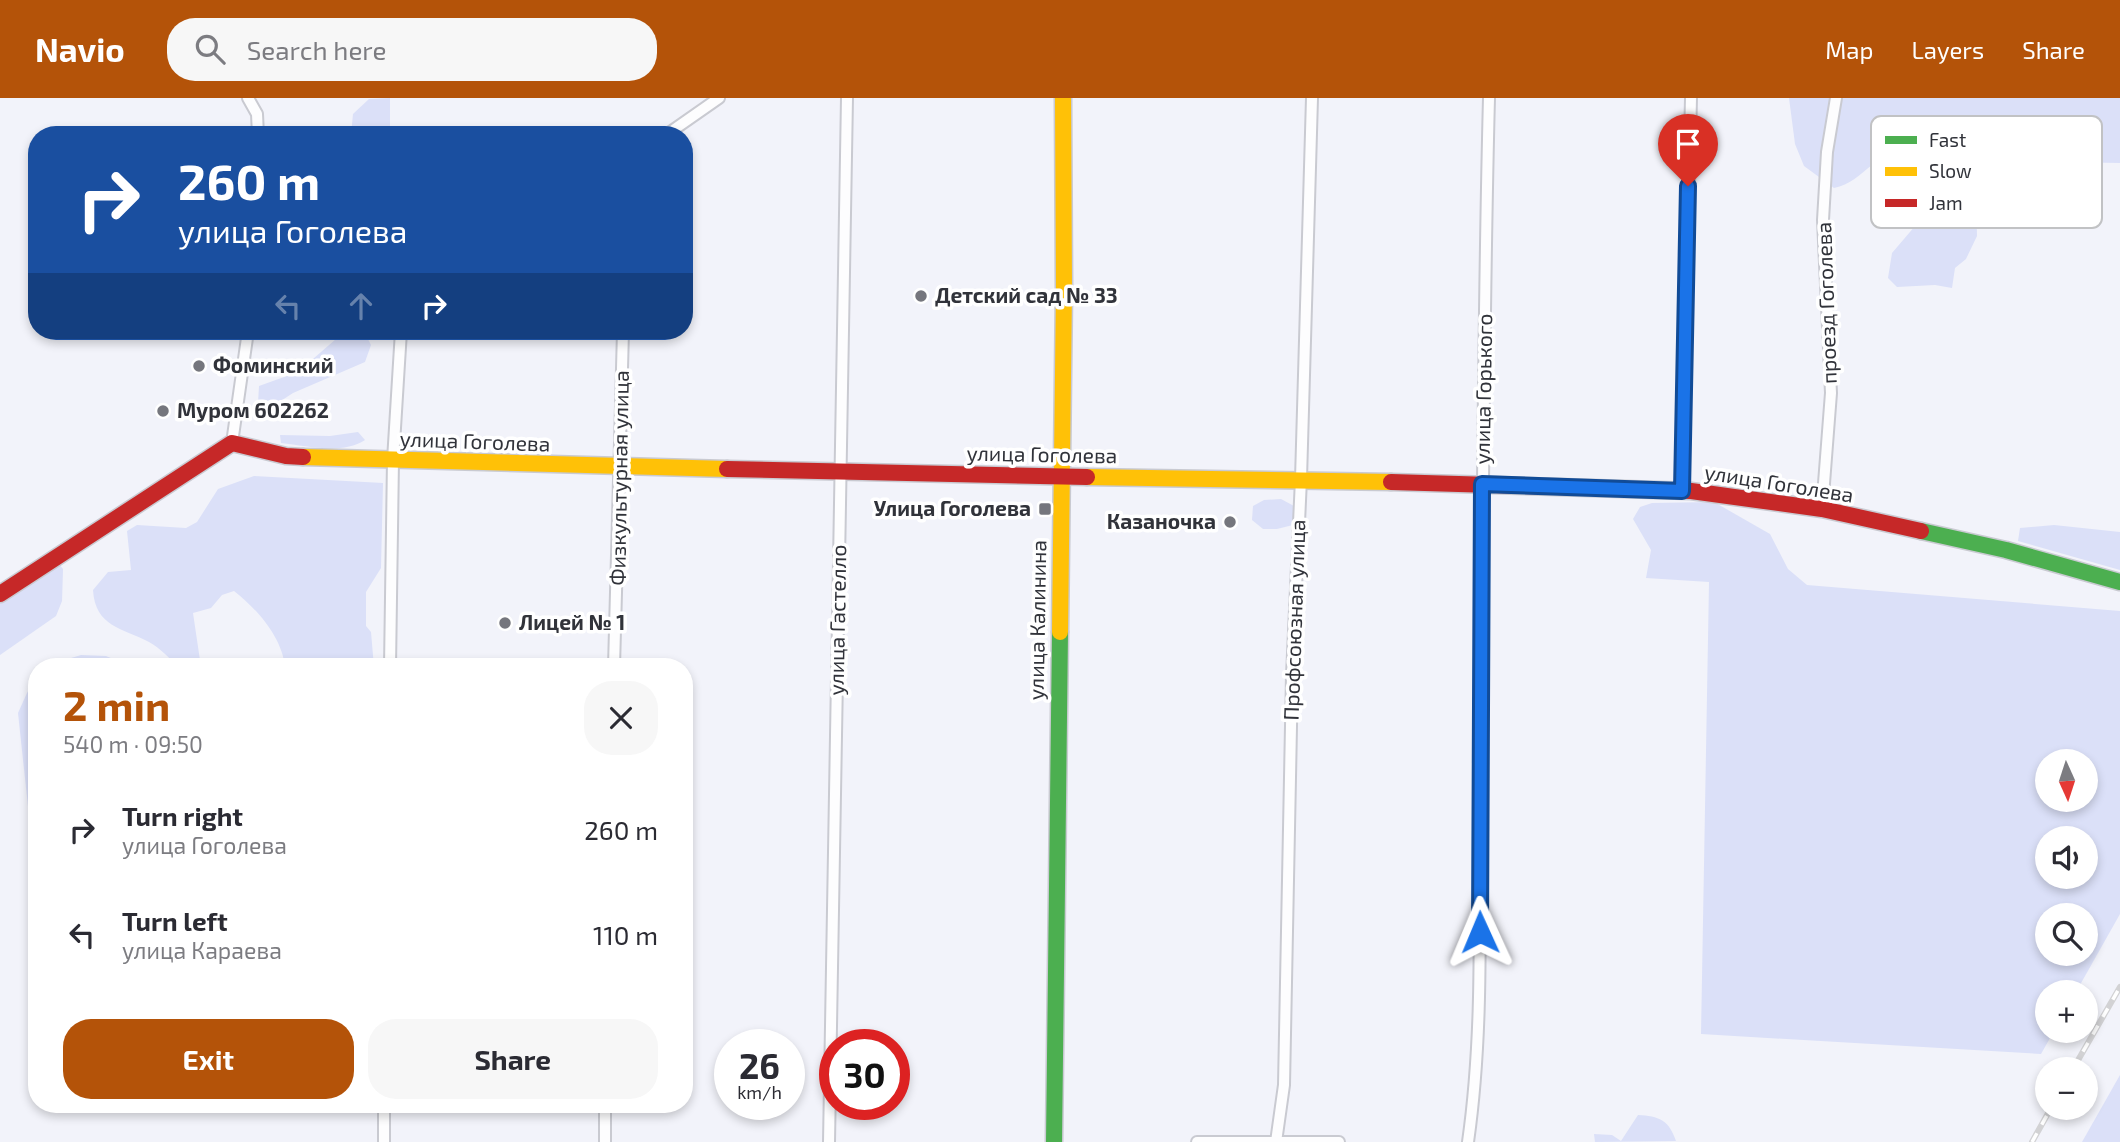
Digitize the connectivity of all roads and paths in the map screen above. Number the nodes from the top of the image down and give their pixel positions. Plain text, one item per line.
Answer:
1 (248, 98) edge
2 (719, 98) edge
3 (847, 98) edge
4 (1063, 98) edge
5 (1312, 98) edge
6 (1489, 98) edge
7 (1691, 98) edge
8 (1836, 98) edge
9 (258, 126) edge
10 (679, 126) edge
11 (247, 340) edge
12 (400, 340) edge
13 (623, 340) edge
14 (233, 443) junction
15 (393, 460) junction
16 (618, 466) junction
17 (841, 472) junction
18 (1060, 477) junction
19 (1301, 479) junction
20 (1482, 484) junction
21 (1682, 491) junction
22 (1822, 509) junction
23 (2120, 582) edge
24 (0, 594) edge
25 (390, 658) edge
26 (614, 658) edge
27 (384, 1113) edge
28 (606, 1113) edge
29 (1276, 1141) edge
30 (384, 1142) edge
31 (605, 1142) edge
32 (829, 1142) edge
33 (1054, 1142) edge
34 (1198, 1142) edge
35 (1339, 1142) edge
36 (1468, 1142) edge

1 - 9 street
2 - 10 street
3 - 17 street, улица Гастелло
4 - 18 main road, улица Калинина
5 - 19 street, Профсоюзная улица
6 - 20 street, улица Горького
7 - 21 street
8 - 22 street, проезд Гоголева
11 - 14 street
12 - 15 street
13 - 16 street, Физкультурная улица
14 - 15 main road, улица Гоголева
14 - 24 main road
15 - 16 main road, улица Гоголева
15 - 25 street
16 - 17 main road, улица Гоголева
16 - 26 street, Физкультурная улица
17 - 18 main road, улица Гоголева
17 - 32 street, улица Гастелло
18 - 19 main road, улица Гоголева
18 - 33 main road, улица Калинина
19 - 20 main road, улица Гоголева
19 - 29 street, Профсоюзная улица
20 - 21 main road, улица Гоголева
20 - 36 street, улица Горького
21 - 22 main road, улица Гоголева
22 - 23 main road, улица Гоголева
27 - 30 street
28 - 31 street
29 - 34 street
29 - 35 street

